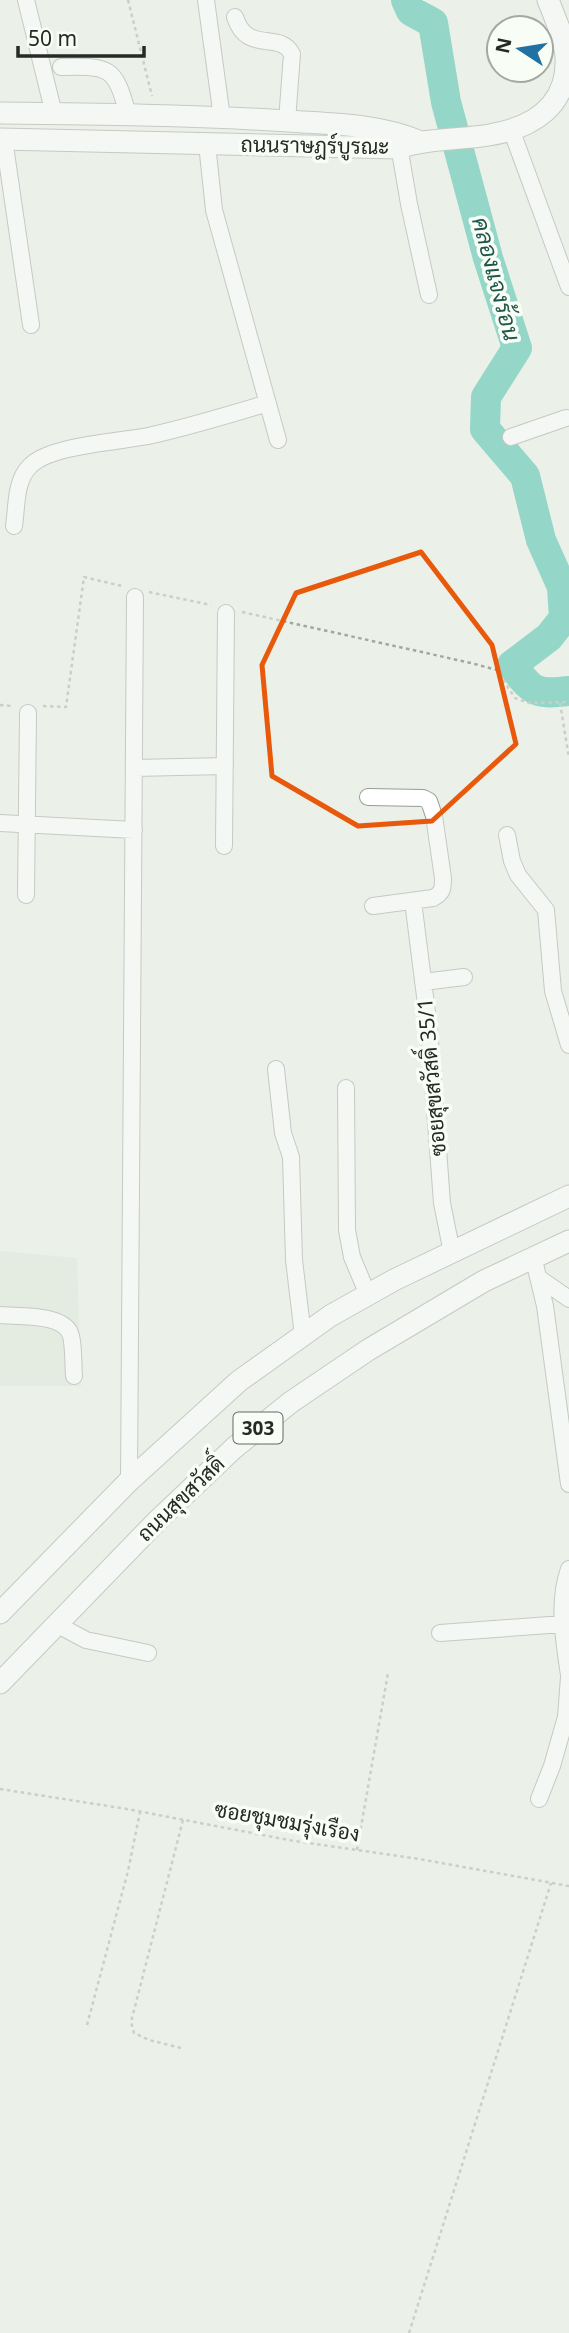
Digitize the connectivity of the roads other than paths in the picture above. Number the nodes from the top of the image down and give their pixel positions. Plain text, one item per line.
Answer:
1 (26, 0) edge
2 (206, 0) edge
3 (548, 0) edge
4 (235, 17) dead end
5 (564, 27) edge
6 (61, 67) dead end
7 (567, 86) edge
8 (0, 113) edge
9 (54, 114) junction
10 (128, 115) junction
11 (222, 118) junction
12 (244, 118) junction
13 (287, 121) junction
14 (512, 130) junction
15 (2, 139) edge
16 (405, 141) junction
17 (207, 144) junction
18 (244, 146) junction
19 (569, 287) edge
20 (429, 295) dead end
21 (31, 325) dead end
22 (268, 403) junction
23 (568, 421) edge
24 (511, 437) dead end
25 (278, 440) dead end
26 (14, 526) dead end
27 (132, 591) road end
28 (225, 610) road end
29 (27, 708) road end
30 (225, 766) junction
31 (134, 768) junction
32 (368, 797) dead end
33 (0, 823) edge
34 (27, 824) junction
35 (134, 830) junction
36 (507, 835) dead end
37 (224, 846) dead end
38 (26, 895) dead end
39 (414, 901) junction
40 (373, 906) dead end
41 (464, 977) dead end
42 (424, 982) junction
43 (569, 1045) edge
44 (276, 1069) dead end
45 (346, 1088) dead end
46 (569, 1196) edge
47 (569, 1241) edge
48 (452, 1253) junction
49 (533, 1256) junction
50 (539, 1278) junction
51 (368, 1295) junction
52 (569, 1299) edge
53 (0, 1315) edge
54 (303, 1336) junction
55 (74, 1376) dead end
56 (129, 1481) junction
57 (569, 1484) edge
58 (569, 1569) edge
59 (0, 1613) edge
60 (58, 1625) junction
61 (565, 1632) edge
62 (440, 1633) dead end
63 (148, 1653) dead end
64 (569, 1676) edge
65 (0, 1683) edge
66 (539, 1800) dead end

1 - 9 street
2 - 11 street
3 - 5 main road
4 - 13 street
5 - 7 main road
6 - 10 street
7 - 14 main road
8 - 9 main road, ถนนราษฎร์บูรณะ
9 - 10 main road, ถนนราษฎร์บูรณะ
10 - 11 main road, ถนนราษฎร์บูรณะ
11 - 12 main road, ถนนราษฎร์บูรณะ
12 - 13 main road, ถนนราษฎร์บูรณะ
12 - 18 main road
13 - 16 main road, ถนนราษฎร์บูรณะ
14 - 16 main road
14 - 19 street
15 - 17 main road, ถนนราษฎร์บูรณะ
15 - 21 street
16 - 18 main road, ถนนราษฎร์บูรณะ
16 - 20 street
17 - 18 main road, ถนนราษฎร์บูรณะ
17 - 22 street
22 - 25 street
22 - 26 street
23 - 24 street
27 - 31 street
28 - 30 street
29 - 34 street
30 - 31 street
30 - 37 street
31 - 35 street
32 - 39 street
33 - 34 street
34 - 35 street
34 - 38 street
35 - 56 street
36 - 43 street
39 - 40 street
39 - 42 street, ซอยสุขสวัสดิ์ 35/1
41 - 42 street
42 - 48 street, ซอยสุขสวัสดิ์ 35/1
44 - 54 street
45 - 51 street
46 - 48 main road, 303
47 - 49 main road, ถนนสุขสวัสดิ์ / 303
48 - 51 main road, 303
49 - 50 street
49 - 60 main road, ถนนสุขสวัสดิ์ / 303
50 - 52 street
50 - 57 street
51 - 54 main road, 303
53 - 55 street
54 - 56 main road, 303
56 - 59 main road, 303
58 - 61 street
60 - 63 street
60 - 65 main road, ถนนสุขสวัสดิ์ / 303
61 - 62 street
61 - 64 street
64 - 66 street

